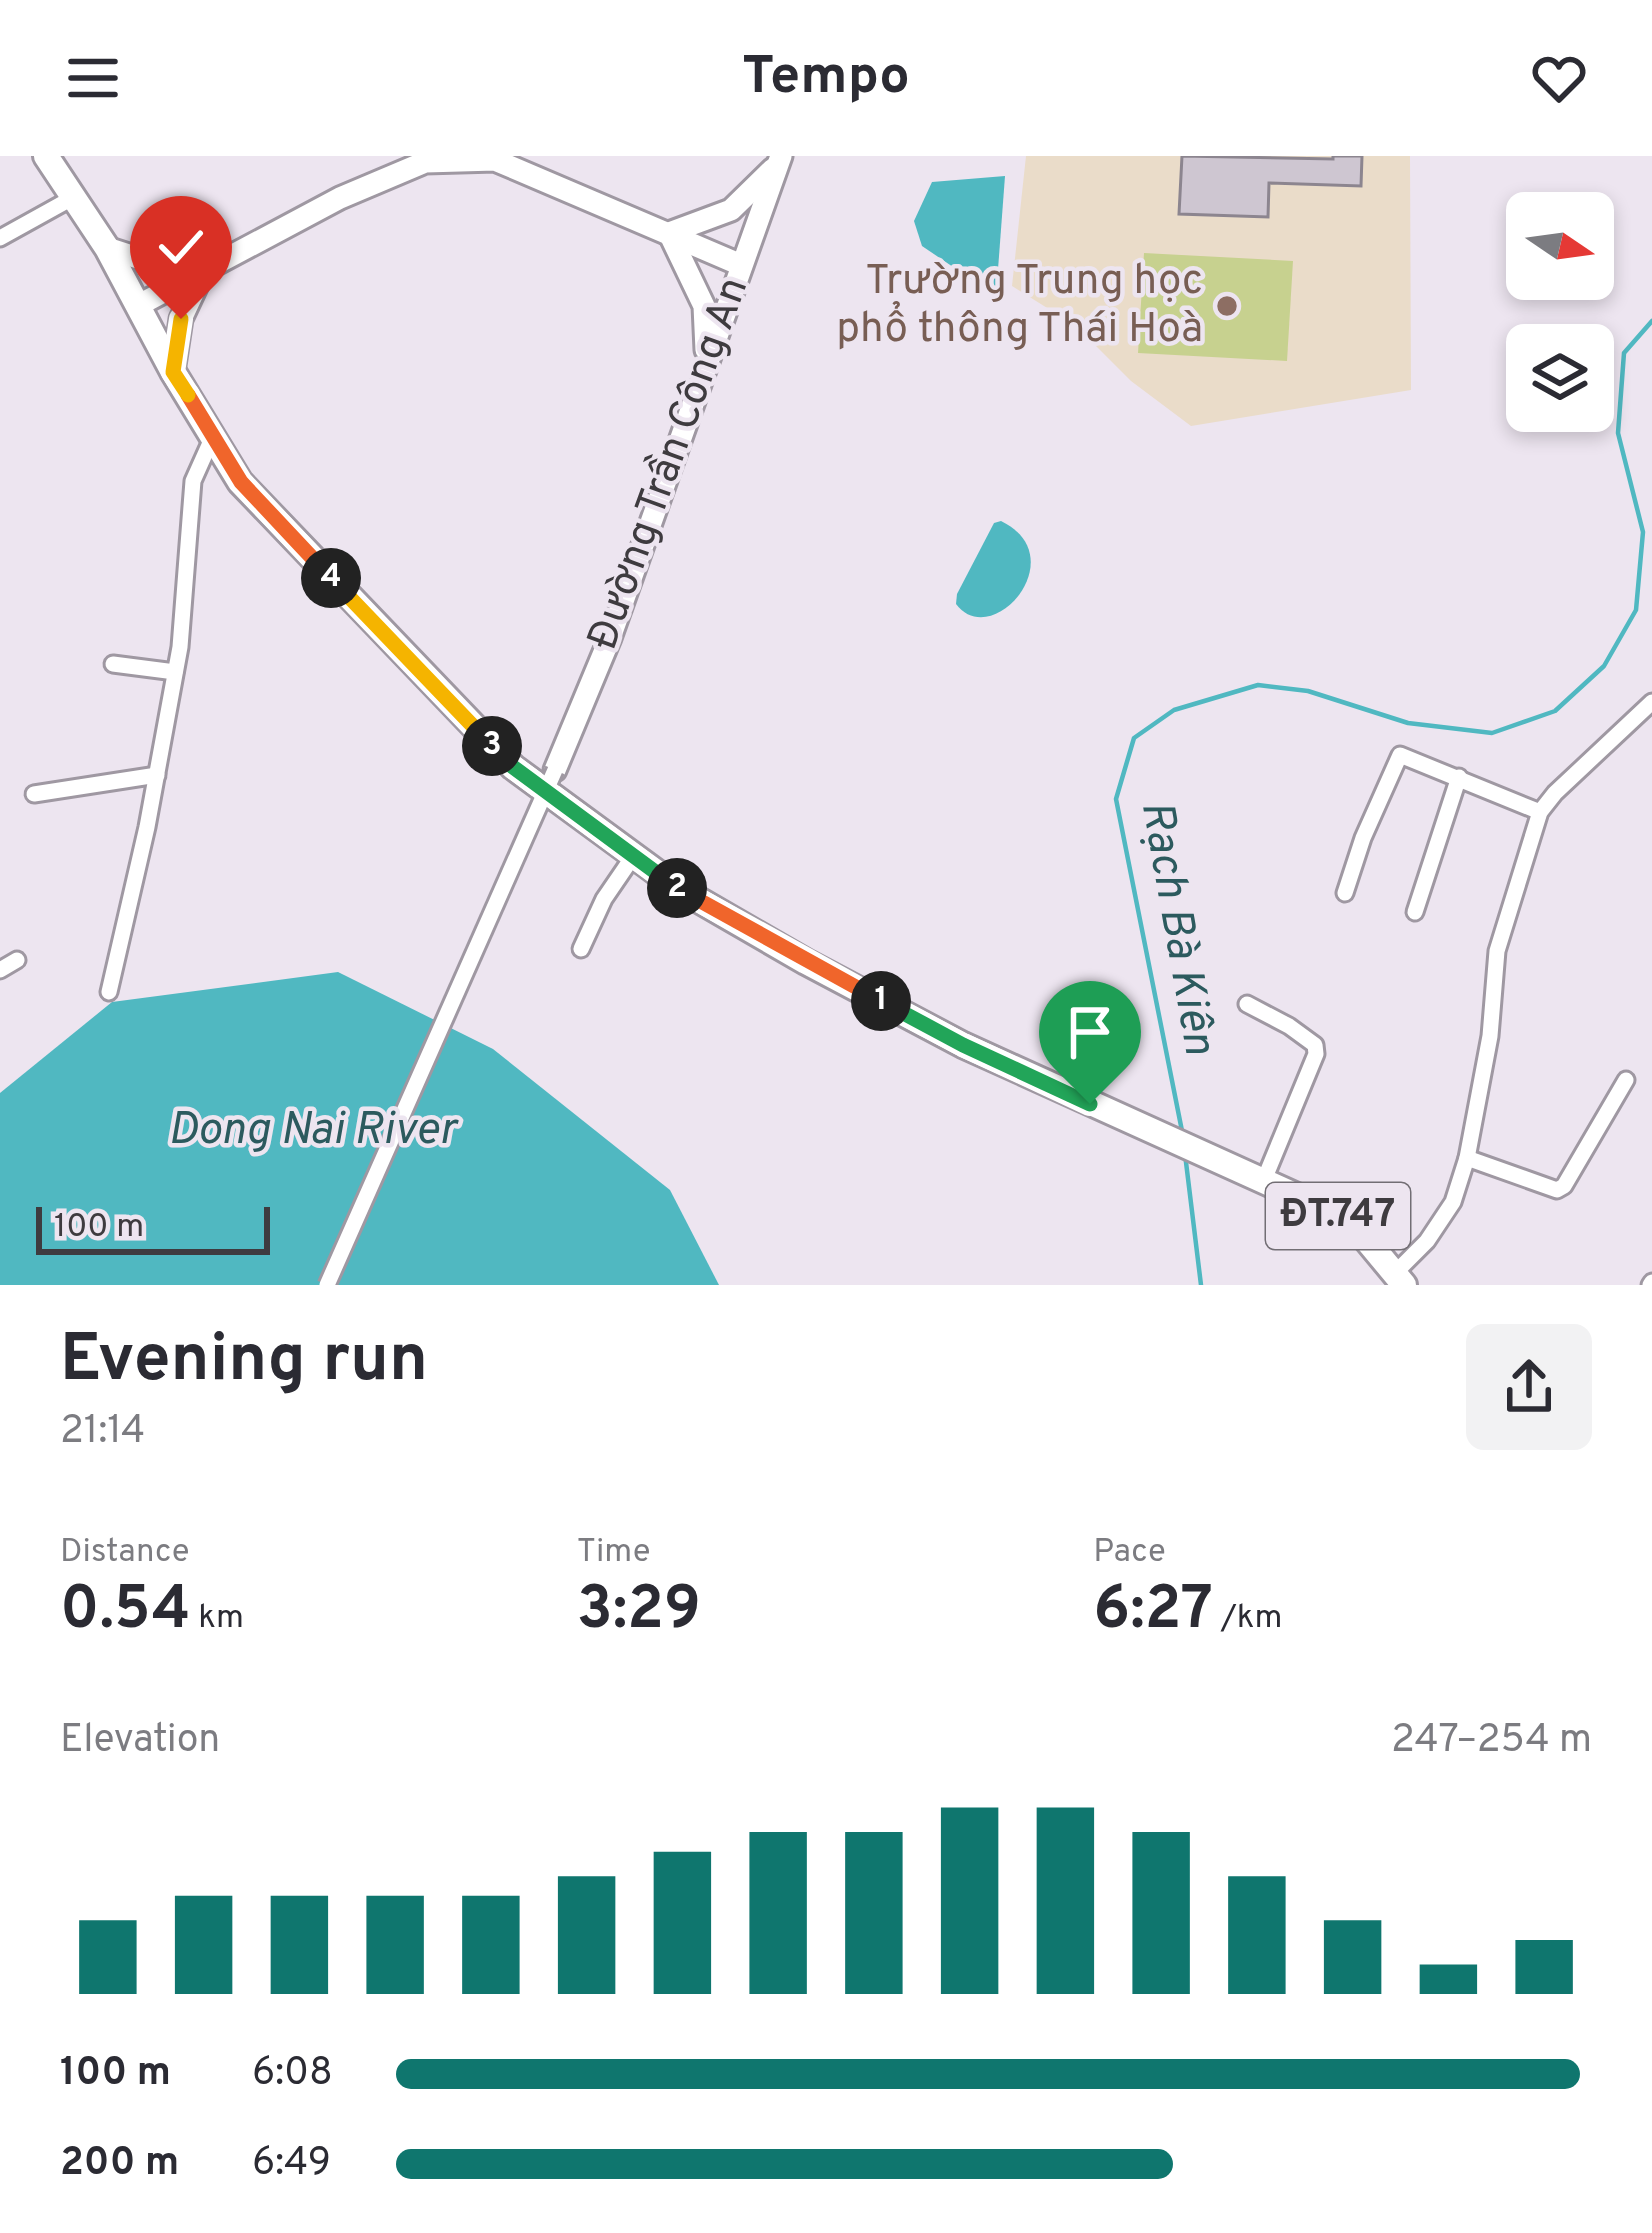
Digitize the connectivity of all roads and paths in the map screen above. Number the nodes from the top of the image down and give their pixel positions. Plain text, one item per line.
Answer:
1 (46, 156) edge
2 (779, 160) edge
3 (74, 197) junction
4 (669, 233) junction
5 (0, 238) edge
6 (107, 248) junction
7 (741, 265) junction
8 (205, 269) junction
9 (139, 305) junction
10 (705, 370) junction
11 (173, 372) junction
12 (214, 434) junction
13 (113, 664) dead end
14 (176, 672) junction
15 (1652, 702) edge
16 (555, 770) joint
17 (157, 775) junction
18 (1459, 777) junction
19 (34, 794) dead end
20 (1540, 812) junction
21 (632, 858) junction
22 (1345, 893) dead end
23 (1415, 912) dead end
24 (581, 949) dead end
25 (16, 960) dead end
26 (0, 970) edge
27 (109, 992) dead end
28 (1247, 1004) dead end
29 (1627, 1080) dead end
30 (1467, 1157) junction
31 (1258, 1177) junction
32 (1399, 1279) edge
33 (327, 1285) edge

1 - 3 main road, ĐT.747
2 - 4 street
2 - 7 street, Đường Trần Công An
3 - 5 street
3 - 6 main road, ĐT.747
4 - 7 street
4 - 8 street
4 - 10 street
6 - 8 street
6 - 9 main road, ĐT.747
7 - 10 street, Đường Trần Công An
8 - 9 street
8 - 11 street
9 - 11 main road, ĐT.747
10 - 16 street, Đường Trần Công An
11 - 12 main road, ĐT.747
12 - 14 street
12 - 21 main road, ĐT.747
13 - 14 street
14 - 17 street
15 - 20 street
16 - 33 street, bridge
17 - 19 street
17 - 27 street
18 - 20 street
18 - 22 street
18 - 23 street
20 - 30 street
21 - 24 street
21 - 31 main road, ĐT.747
25 - 26 street
28 - 31 street
29 - 30 street
30 - 32 street
31 - 32 main road, ĐT.747

